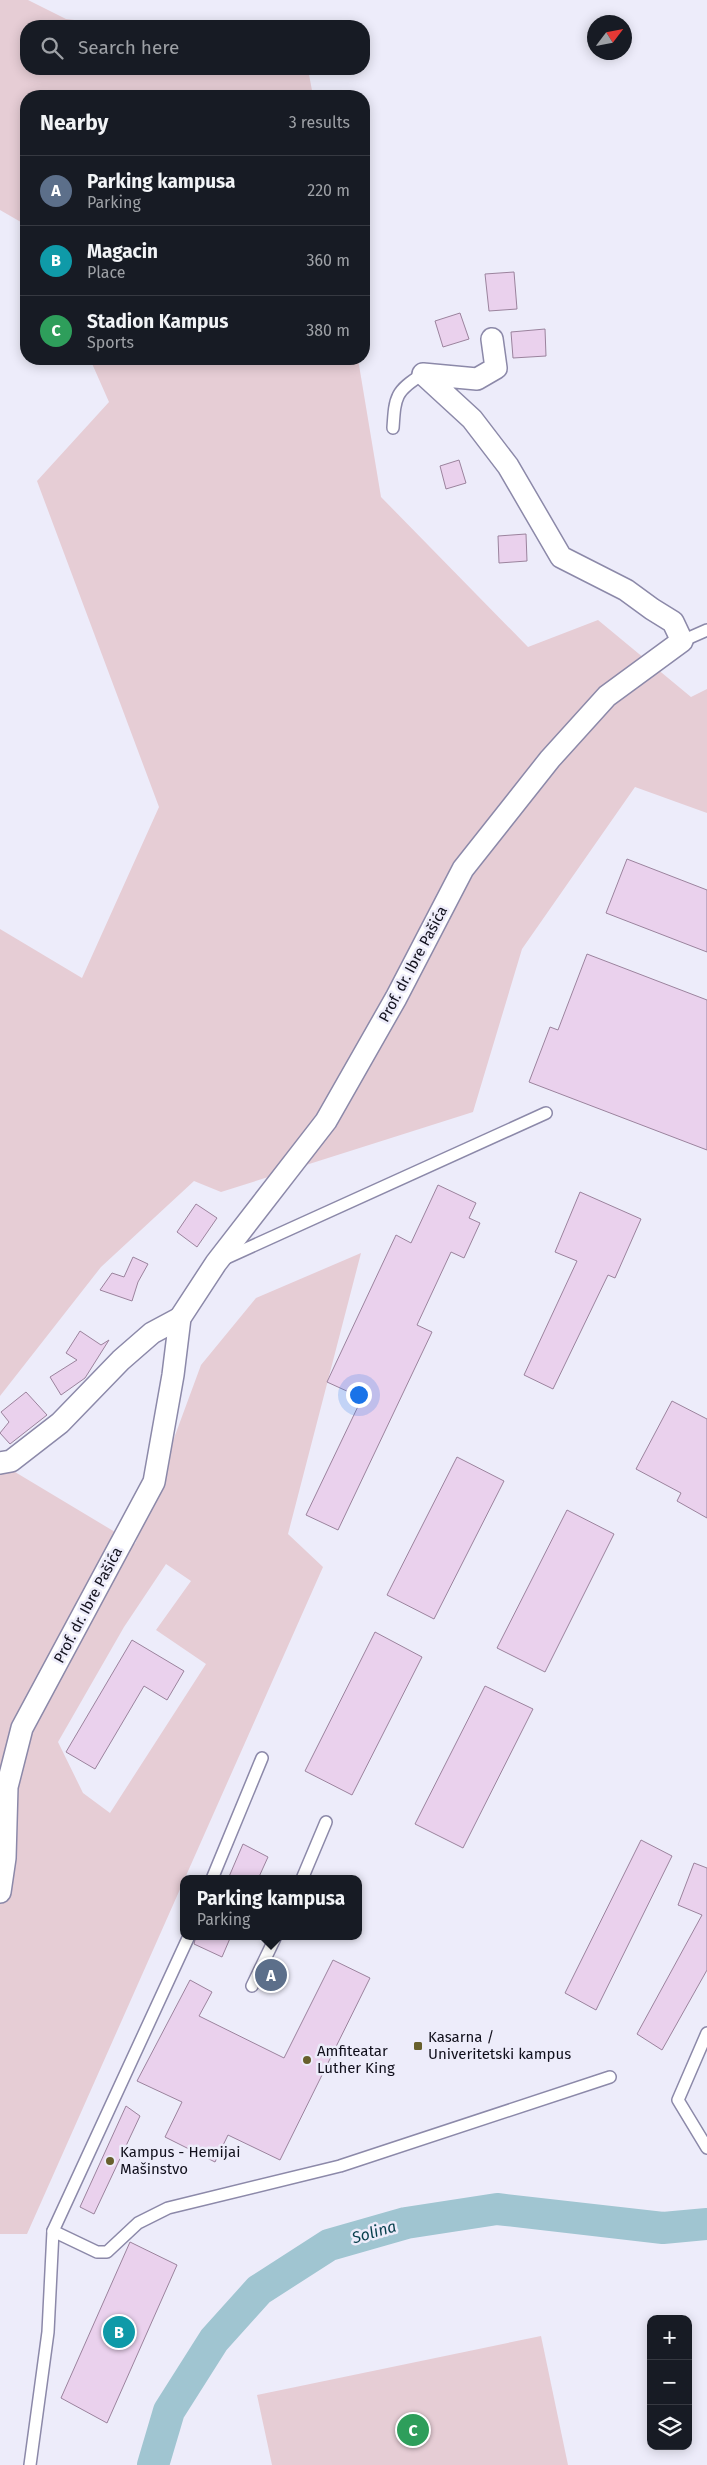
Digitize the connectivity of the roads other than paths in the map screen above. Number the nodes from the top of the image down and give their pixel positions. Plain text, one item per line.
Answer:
1 (492, 339) dead end
2 (424, 374) junction
3 (393, 428) dead end
4 (707, 630) edge
5 (682, 640) junction
6 (546, 1113) dead end
7 (216, 1263) junction
8 (180, 1318) junction
9 (0, 1463) edge
10 (262, 1758) dead end
11 (326, 1822) dead end
12 (214, 1875) edge
13 (304, 1875) edge
14 (0, 1892) edge
15 (187, 1940) edge
16 (274, 1940) edge
17 (252, 1986) dead end
18 (707, 2033) edge
19 (610, 2077) dead end
20 (707, 2148) edge
21 (53, 2231) junction
22 (30, 2465) edge

1 - 2 street
2 - 3 lane
2 - 5 street
4 - 5 lane
5 - 7 street, Prof. dr. Ibre Pašića
6 - 7 lane
7 - 8 street, Prof. dr. Ibre Pašića
8 - 9 street
8 - 14 street, Prof. dr. Ibre Pašića
10 - 12 lane
11 - 13 lane
15 - 21 lane
16 - 17 lane
18 - 20 lane
19 - 21 lane
21 - 22 lane

